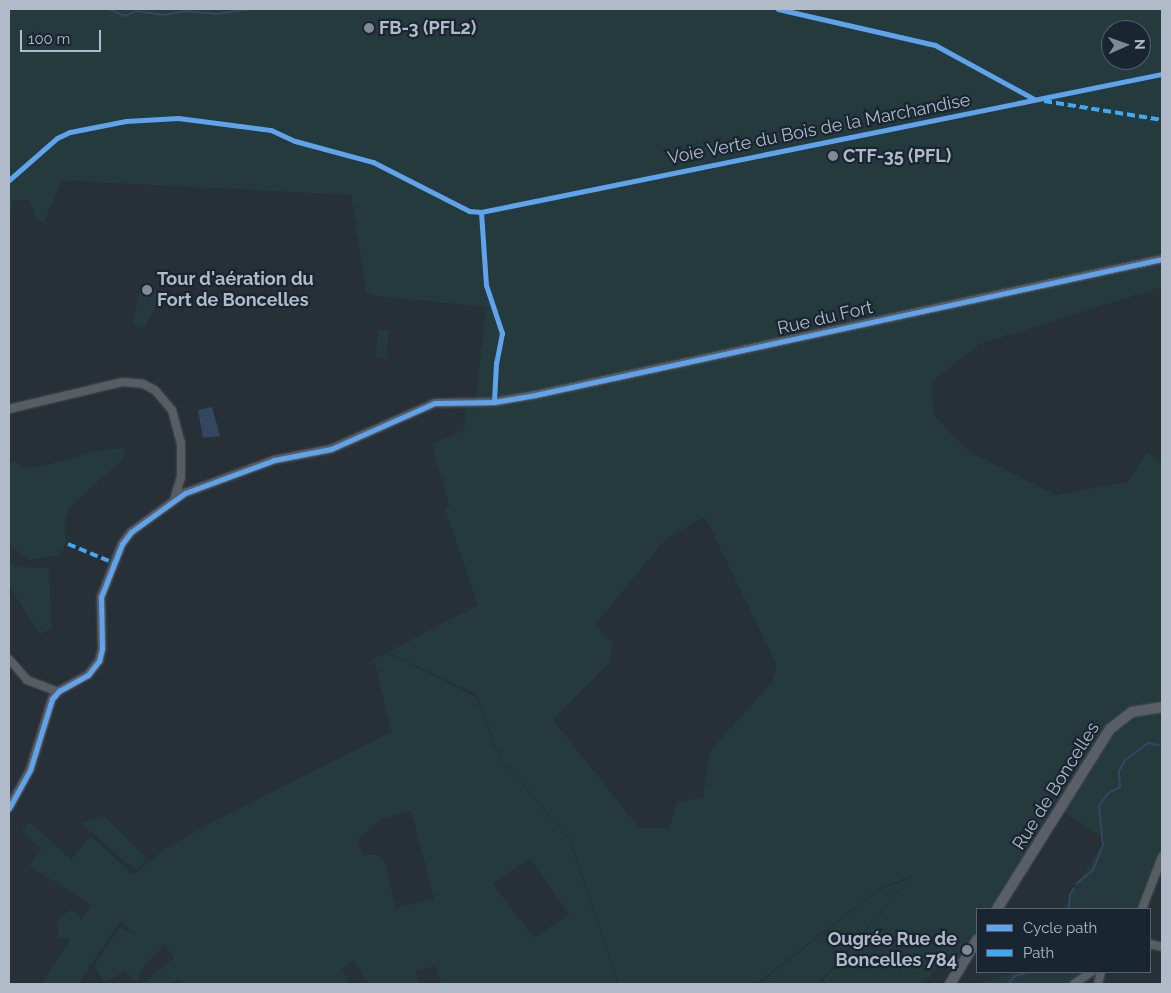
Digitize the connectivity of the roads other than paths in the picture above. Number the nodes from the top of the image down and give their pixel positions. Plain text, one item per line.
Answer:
1 (1162, 259) edge
2 (9, 409) edge
3 (181, 477) junction
4 (196, 489) junction
5 (174, 500) junction
6 (9, 659) edge
7 (45, 688) junction
8 (58, 692) junction
9 (51, 700) junction
10 (1162, 706) edge
11 (9, 808) edge
12 (1162, 857) edge
13 (998, 908) edge
14 (1142, 908) edge
15 (976, 942) edge
16 (1090, 973) edge
17 (950, 984) edge
18 (1074, 984) edge

1 - 4 street, Rue du Fort
2 - 3 street
3 - 4 street
3 - 5 street
4 - 5 street, Rue du Fort
5 - 8 street, Rue du Fort
6 - 7 street
7 - 8 street
7 - 9 street
8 - 9 street
9 - 11 street
10 - 13 main road, Rue de Boncelles
12 - 14 street
15 - 17 main road
16 - 18 street

